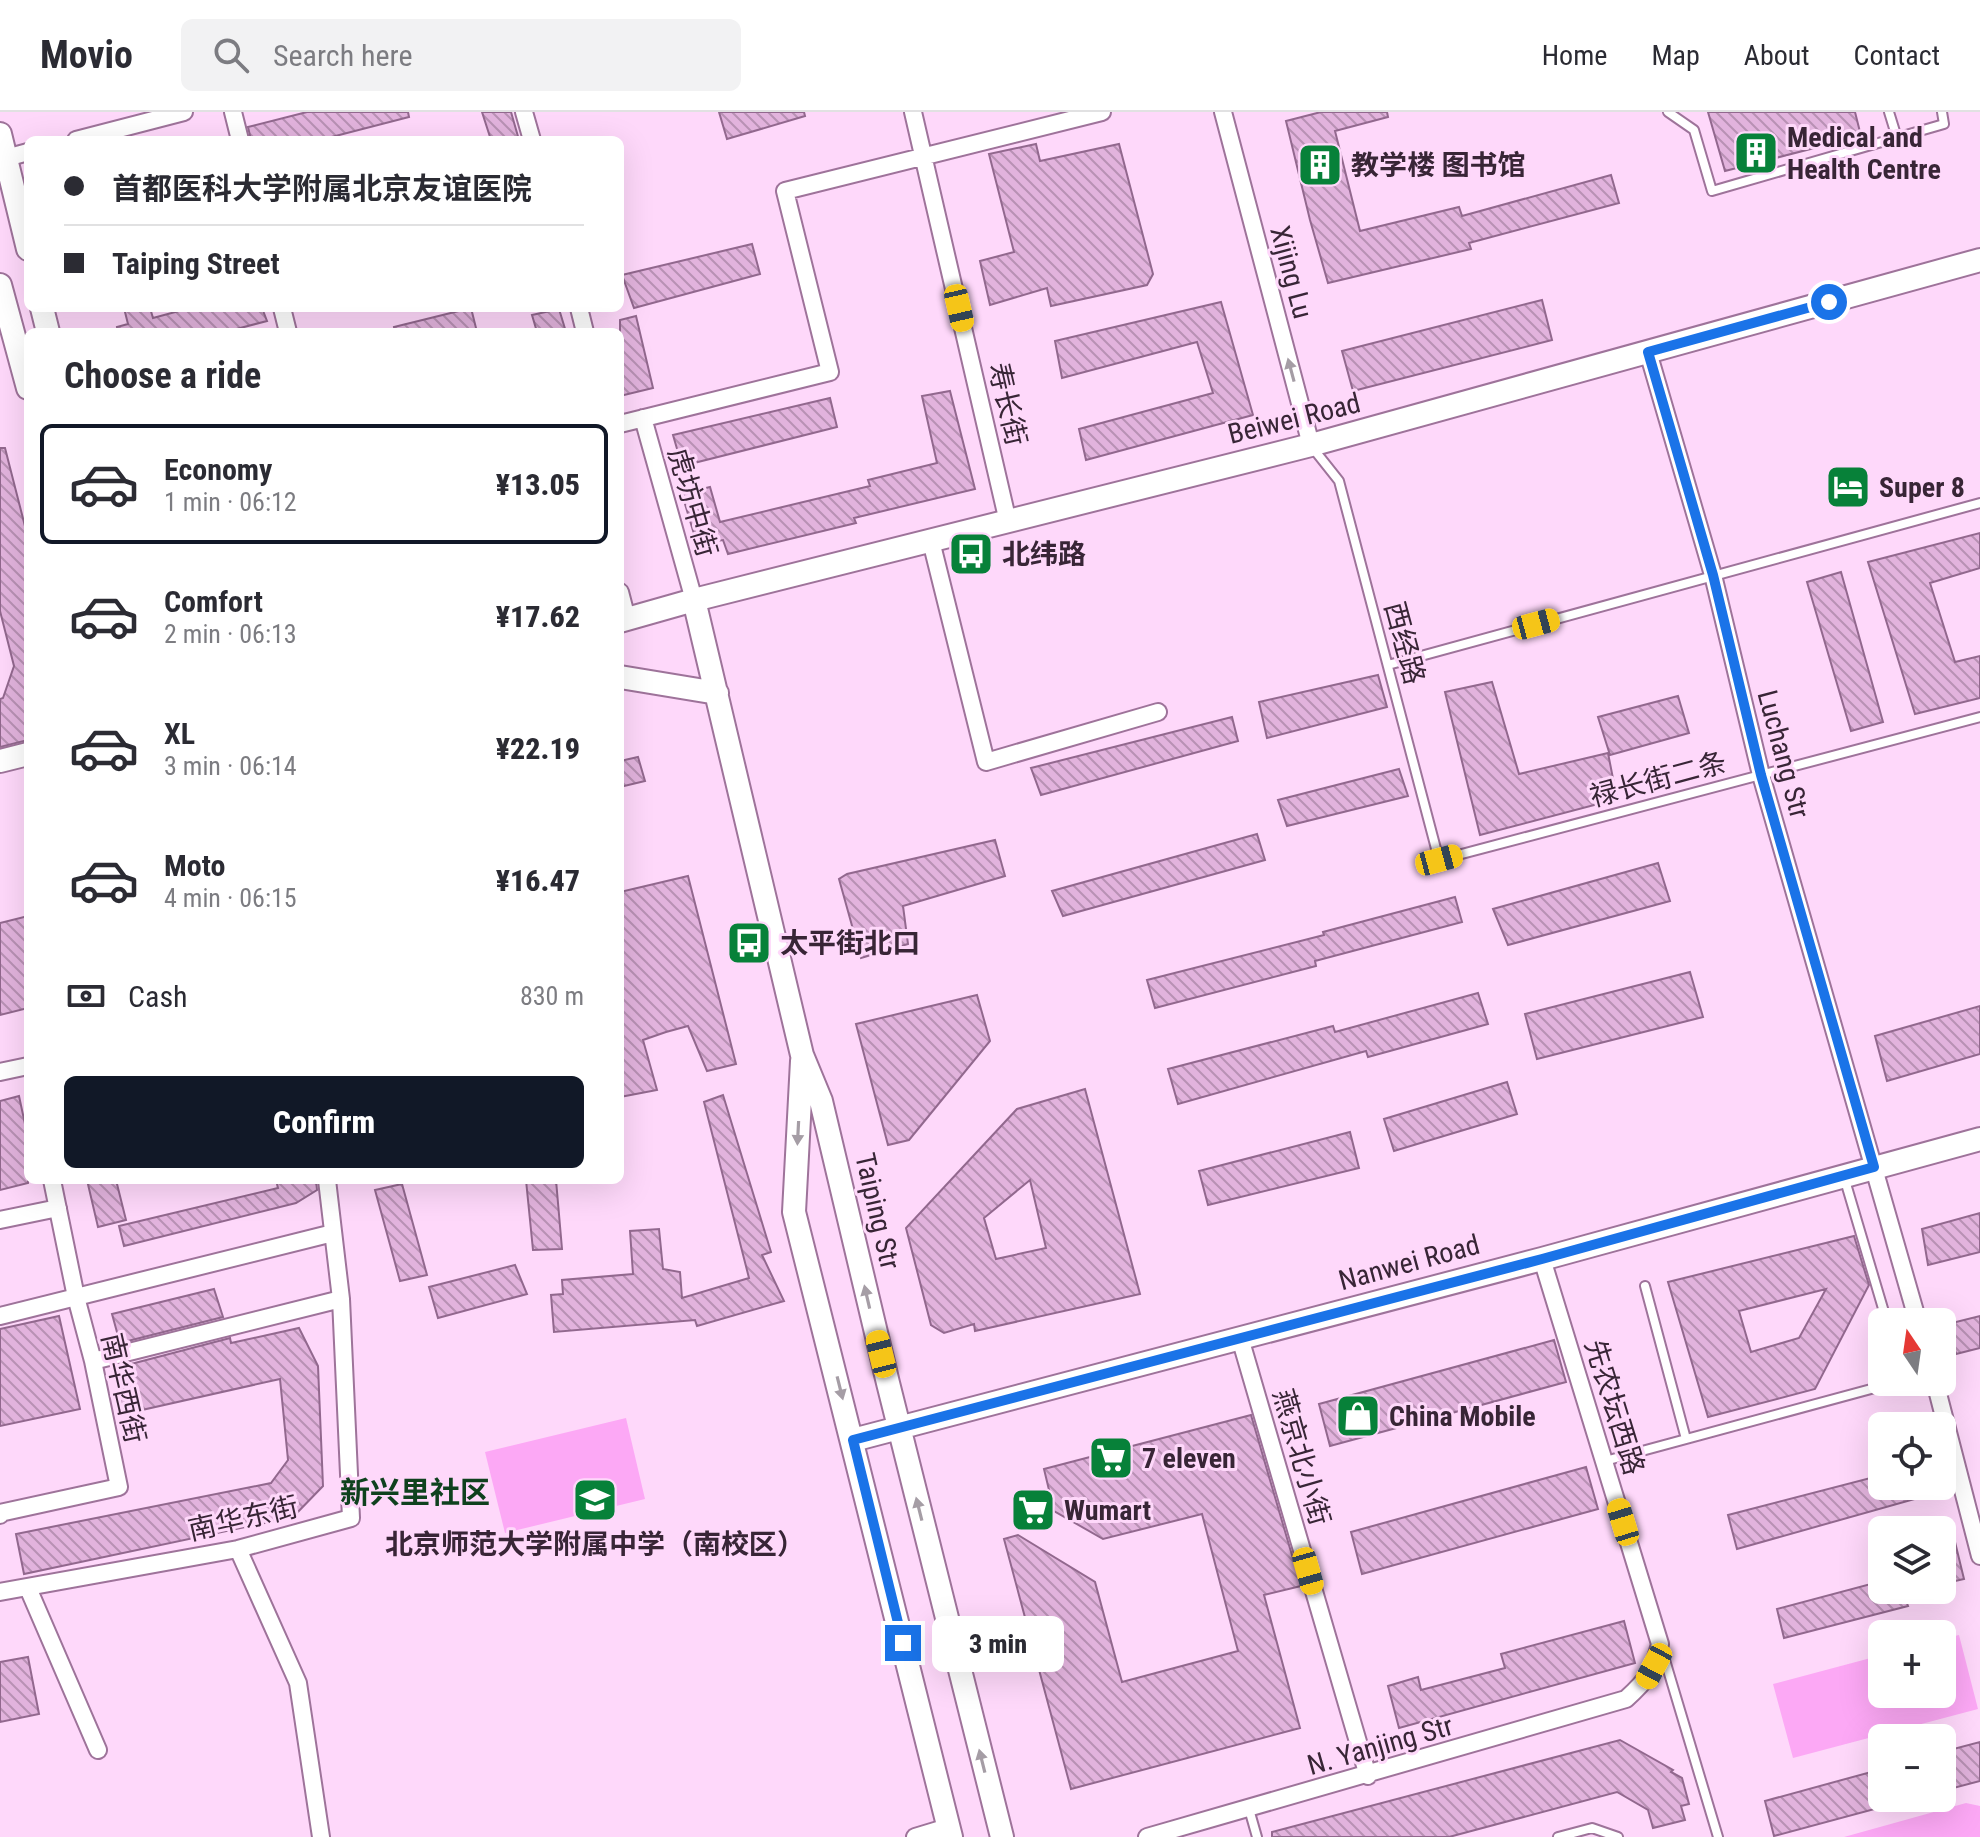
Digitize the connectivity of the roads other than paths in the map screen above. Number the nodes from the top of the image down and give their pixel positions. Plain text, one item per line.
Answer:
1 (184, 112) edge
2 (233, 112) edge
3 (524, 112) edge
4 (913, 112) edge
5 (1102, 112) edge
6 (1223, 112) edge
7 (1668, 112) edge
8 (1889, 112) edge
9 (1942, 112) edge
10 (1063, 117) edge
11 (0, 134) edge
12 (91, 136) edge
13 (239, 136) edge
14 (531, 136) edge
15 (1897, 138) junction
16 (17, 155) edge
17 (924, 156) junction
18 (24, 215) edge
19 (1980, 260) edge
20 (0, 285) edge
21 (1648, 352) junction
22 (24, 373) edge
23 (643, 418) junction
24 (624, 423) edge
25 (1311, 445) junction
26 (1980, 503) edge
27 (1008, 522) junction
28 (931, 541) junction
29 (1713, 575) junction
30 (694, 600) junction
31 (624, 620) edge
32 (1388, 665) junction
33 (624, 678) edge
34 (717, 693) junction
35 (1158, 712) dead end
36 (1980, 717) edge
37 (24, 755) edge
38 (0, 761) edge
39 (24, 765) edge
40 (0, 771) edge
41 (1761, 775) junction
42 (1439, 860) joint
43 (802, 1055) junction
44 (24, 1069) edge
45 (0, 1072) edge
46 (1980, 1139) edge
47 (1874, 1167) junction
48 (1843, 1175) junction
49 (53, 1184) edge
50 (327, 1184) edge
51 (58, 1208) junction
52 (0, 1220) edge
53 (333, 1233) junction
54 (1542, 1259) junction
55 (1645, 1286) dead end
56 (76, 1297) junction
57 (341, 1299) junction
58 (1883, 1308) edge
59 (1914, 1308) edge
60 (0, 1316) edge
61 (1240, 1338) junction
62 (93, 1361) junction
63 (1868, 1390) edge
64 (1939, 1396) edge
65 (899, 1427) junction
66 (1686, 1439) junction
67 (853, 1440) junction
68 (1605, 1461) junction
69 (0, 1515) edge
70 (238, 1549) junction
71 (1980, 1556) edge
72 (28, 1588) junction
73 (0, 1592) edge
74 (1660, 1644) junction
75 (98, 1750) dead end
76 (1368, 1776) junction
77 (1249, 1809) junction
78 (950, 1832) edge
79 (321, 1837) edge
80 (915, 1837) edge
81 (1002, 1837) edge
82 (1147, 1837) edge
83 (1257, 1837) edge
84 (1558, 1837) edge
85 (1618, 1837) edge
86 (1718, 1837) edge

1 - 12 street
2 - 13 street
3 - 14 street
4 - 17 street, 寿长街
5 - 10 street
25 -> 6 street, Xijing Lu
7 - 15 lane
8 - 15 lane
9 - 15 lane
10 - 17 street
11 - 16 street
16 - 18 street
17 - 23 street
17 - 27 street, 寿长街
19 - 21 street, Beiwei Road
20 - 22 street
21 - 25 street, Beiwei Road
21 - 29 street, Luchang Str
23 - 24 street
23 - 30 street, 虎坊中街
25 - 27 street, Beiwei Road
25 - 32 lane, 西经路
26 - 29 lane
27 - 28 street, Beiwei Road
28 - 30 street, Beiwei Road
28 - 35 street
29 - 32 lane
29 - 41 street, Luchang Str
30 - 31 street, Beiwei Road
30 - 34 street, Taiping Str
32 - 42 lane, 西经路
33 - 34 street
34 - 43 street, Taiping Str
36 - 41 lane, 禄长街二条
37 - 38 street
39 - 40 street
41 - 42 lane, 禄长街二条
41 - 47 street, Luchang Str
65 -> 43 street, Taiping Str
43 -> 67 street
44 - 45 street
46 - 47 street, Nanwei Road
47 - 48 street, Nanwei Road
47 - 59 street, Luchang Str
48 - 54 street, Nanwei Road
48 - 58 lane
49 - 51 street, 南华西街
50 - 53 street, 南华东街
51 - 52 street
51 - 56 street, 南华西街
53 - 56 street
53 - 57 street, 南华东街
54 - 61 street, Nanwei Road
54 - 68 street, 先农坛西路
55 - 66 lane
56 - 60 street
56 - 62 street, 南华西街
57 - 62 street
57 - 70 street, 南华东街
61 - 65 street, Nanwei Road
61 - 76 street, 燕京北小街
62 - 69 street, 南华西街
63 - 66 lane
64 - 71 street
65 - 67 street, Nanwei Road
81 -> 65 street, Taiping Str
66 - 68 lane
67 - 78 street
68 - 74 street, 先农坛西路
70 - 72 street, 南华东街
70 - 79 street
72 - 73 street, 南华东街
72 - 75 street
74 - 76 street, N. Yanjing Str
74 - 86 lane
76 - 77 street, N. Yanjing Str
77 - 82 street, N. Yanjing Str
77 - 83 lane
78 - 80 street
84 - 85 lane

